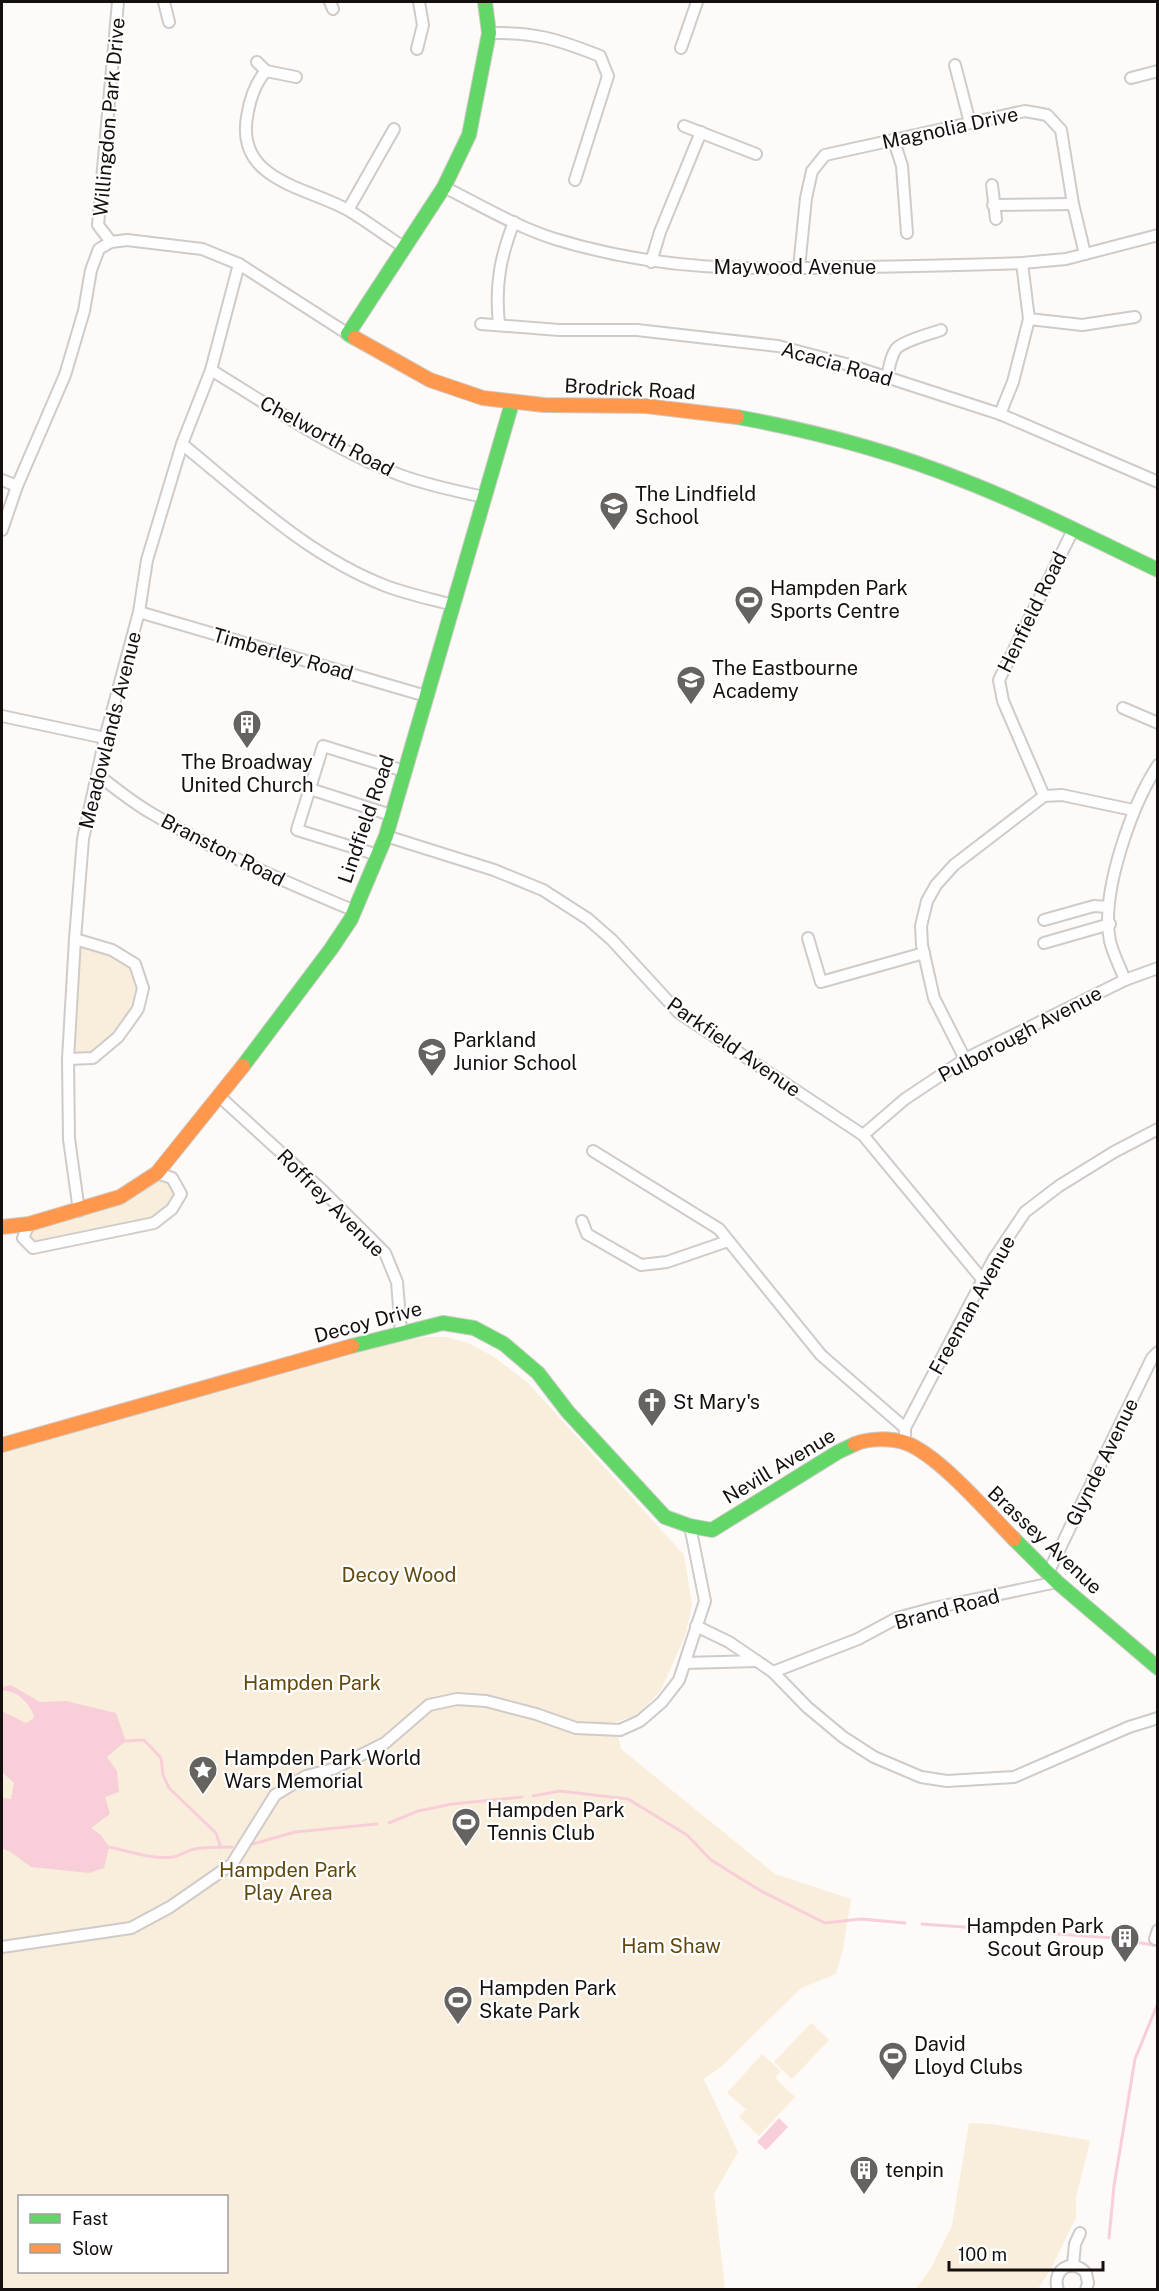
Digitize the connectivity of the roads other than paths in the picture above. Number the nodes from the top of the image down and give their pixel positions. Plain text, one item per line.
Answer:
1 (118, 2) edge
2 (164, 2) edge
3 (419, 2) edge
4 (485, 2) edge
5 (697, 2) edge
6 (169, 22) dead end
7 (489, 33) junction
8 (417, 48) dead end
9 (681, 48) dead end
10 (257, 62) dead end
11 (955, 65) dead end
12 (266, 71) junction
13 (1158, 71) edge
14 (296, 78) dead end
15 (1131, 78) dead end
16 (970, 123) junction
17 (684, 126) dead end
18 (394, 129) dead end
19 (701, 132) junction
20 (894, 141) junction
21 (756, 154) dead end
22 (575, 180) dead end
23 (992, 185) dead end
24 (444, 187) junction
25 (1073, 204) junction
26 (993, 205) junction
27 (348, 210) junction
28 (996, 219) dead end
29 (514, 222) junction
30 (907, 233) dead end
31 (1158, 234) edge
32 (111, 242) junction
33 (405, 248) junction
34 (1085, 254) junction
35 (651, 262) junction
36 (1022, 263) junction
37 (239, 264) junction
38 (799, 268) junction
39 (1135, 316) dead end
40 (1029, 319) junction
41 (481, 324) dead end
42 (499, 324) junction
43 (941, 330) dead end
44 (348, 334) junction
45 (211, 370) junction
46 (887, 378) junction
47 (512, 403) junction
48 (1000, 414) junction
49 (182, 444) junction
50 (2, 480) edge
51 (1158, 482) edge
52 (17, 486) junction
53 (484, 497) junction
54 (2, 530) edge
55 (1073, 530) junction
56 (1158, 570) edge
57 (453, 605) junction
58 (139, 612) junction
59 (426, 696) junction
60 (1123, 708) dead end
61 (2, 716) edge
62 (1158, 723) edge
63 (105, 738) junction
64 (1158, 765) edge
65 (404, 771) junction
66 (98, 776) junction
67 (310, 789) junction
68 (1044, 796) junction
69 (1133, 810) junction
70 (391, 815) junction
71 (386, 836) junction
72 (378, 855) junction
73 (1108, 907) junction
74 (355, 911) junction
75 (1044, 920) dead end
76 (1110, 924) junction
77 (808, 938) dead end
78 (75, 939) junction
79 (1044, 943) dead end
80 (924, 953) junction
81 (1158, 968) edge
82 (1125, 980) junction
83 (68, 1059) junction
84 (965, 1059) junction
85 (220, 1097) junction
86 (1158, 1129) edge
87 (863, 1136) junction
88 (592, 1151) dead end
89 (157, 1173) junction
90 (79, 1211) junction
91 (582, 1221) dead end
92 (29, 1224) junction
93 (2, 1227) edge
94 (728, 1241) junction
95 (982, 1279) junction
96 (401, 1332) junction
97 (1158, 1352) edge
98 (905, 1436) junction
99 (2, 1445) edge
100 (690, 1526) junction
101 (712, 1530) joint
102 (1052, 1578) junction
103 (696, 1626) junction
104 (758, 1661) junction
105 (685, 1663) junction
106 (1158, 1668) edge
107 (773, 1672) junction
108 (1158, 1718) edge
109 (2, 1947) edge
110 (1080, 2233) dead end
111 (1073, 2265) junction
112 (1058, 2289) edge
113 (1086, 2289) edge

1 - 32 street, Willingdon Park Drive
2 - 6 street
3 - 8 street
4 - 7 street
5 - 9 street
7 - 22 street
7 - 24 street
10 - 12 street
11 - 16 street
12 - 14 street
12 - 27 street
13 - 15 street
16 - 20 street, Magnolia Drive
16 - 25 street, Magnolia Drive
17 - 19 street
18 - 27 street
19 - 21 street
19 - 35 street
20 - 30 street
20 - 38 street, Magnolia Drive
23 - 26 street
24 - 29 street, Maywood Avenue
24 - 33 street
25 - 26 street
25 - 34 street, Magnolia Drive
26 - 28 street
27 - 33 street
29 - 35 street, Maywood Avenue
29 - 42 street
31 - 34 street, Maywood Avenue
32 - 37 street, Brodrick Road
32 - 52 street, Willingdon Park Drive
33 - 44 street
34 - 36 street, Maywood Avenue
35 - 38 street, Maywood Avenue
36 - 38 street, Maywood Avenue
36 - 40 street
37 - 44 street, Brodrick Road
37 - 45 street, Meadowlands Avenue
39 - 40 street
40 - 48 street
41 - 42 street, Acacia Road
42 - 46 street, Acacia Road
43 - 46 street
44 - 47 street, Brodrick Road
45 - 49 street, Meadowlands Avenue
45 - 53 street, Chelworth Road
46 - 48 street, Acacia Road
47 - 53 street, Lindfield Road
47 - 55 street, Brodrick Road
48 - 51 street, Acacia Road
49 - 57 street
49 - 58 street, Meadowlands Avenue
50 - 52 street
52 - 54 street, Willingdon Park Drive
53 - 57 street, Lindfield Road
55 - 56 street, Brodrick Road
55 - 68 street, Henfield Road
57 - 59 street, Lindfield Road
58 - 59 street, Timberley Road
58 - 63 street, Meadowlands Avenue
59 - 65 street, Lindfield Road
60 - 62 street
61 - 63 street
63 - 66 street, Meadowlands Avenue
64 - 69 street
65 - 67 street
65 - 70 street, Lindfield Road
66 - 74 street, Branston Road
66 - 78 street, Meadowlands Avenue
67 - 70 street
67 - 72 street
68 - 69 street
68 - 80 street
69 - 73 street
70 - 71 street, Lindfield Road
71 - 72 street, Lindfield Road
71 - 87 street, Parkfield Avenue
72 - 74 street, Lindfield Road
73 - 75 street
73 - 76 street
74 - 85 street, Lindfield Road
76 - 79 street
76 - 82 street
77 - 80 street
78 - 83 street, Meadowlands Avenue
78 - 83 street
80 - 84 street
81 - 82 street, Pulborough Avenue
82 - 84 street, Pulborough Avenue
83 - 90 street, Meadowlands Avenue
84 - 87 street, Pulborough Avenue
85 - 89 street, Lindfield Road
85 - 96 street, Roffrey Avenue
86 - 95 street, Freeman Avenue
87 - 95 street, Parkfield Avenue
88 - 94 street
89 - 90 street, Lindfield Road
89 - 92 street
90 - 92 street, Lindfield Road
91 - 94 street
92 - 93 street, Lindfield Road
94 - 98 street
95 - 98 street, Freeman Avenue
96 - 99 street, Decoy Drive
96 - 100 street, Decoy Drive
97 - 102 street, Glynde Avenue
98 - 101 street, Nevill Avenue
98 - 102 street, Brassey Avenue
100 - 101 street, Decoy Drive
100 - 103 street
102 - 106 street, Brassey Avenue
102 - 107 street, Brand Road
103 - 104 street
103 - 105 street
104 - 105 street
104 - 107 street
105 - 109 street
107 - 108 street
110 - 111 street
111 - 112 street
111 - 113 street

